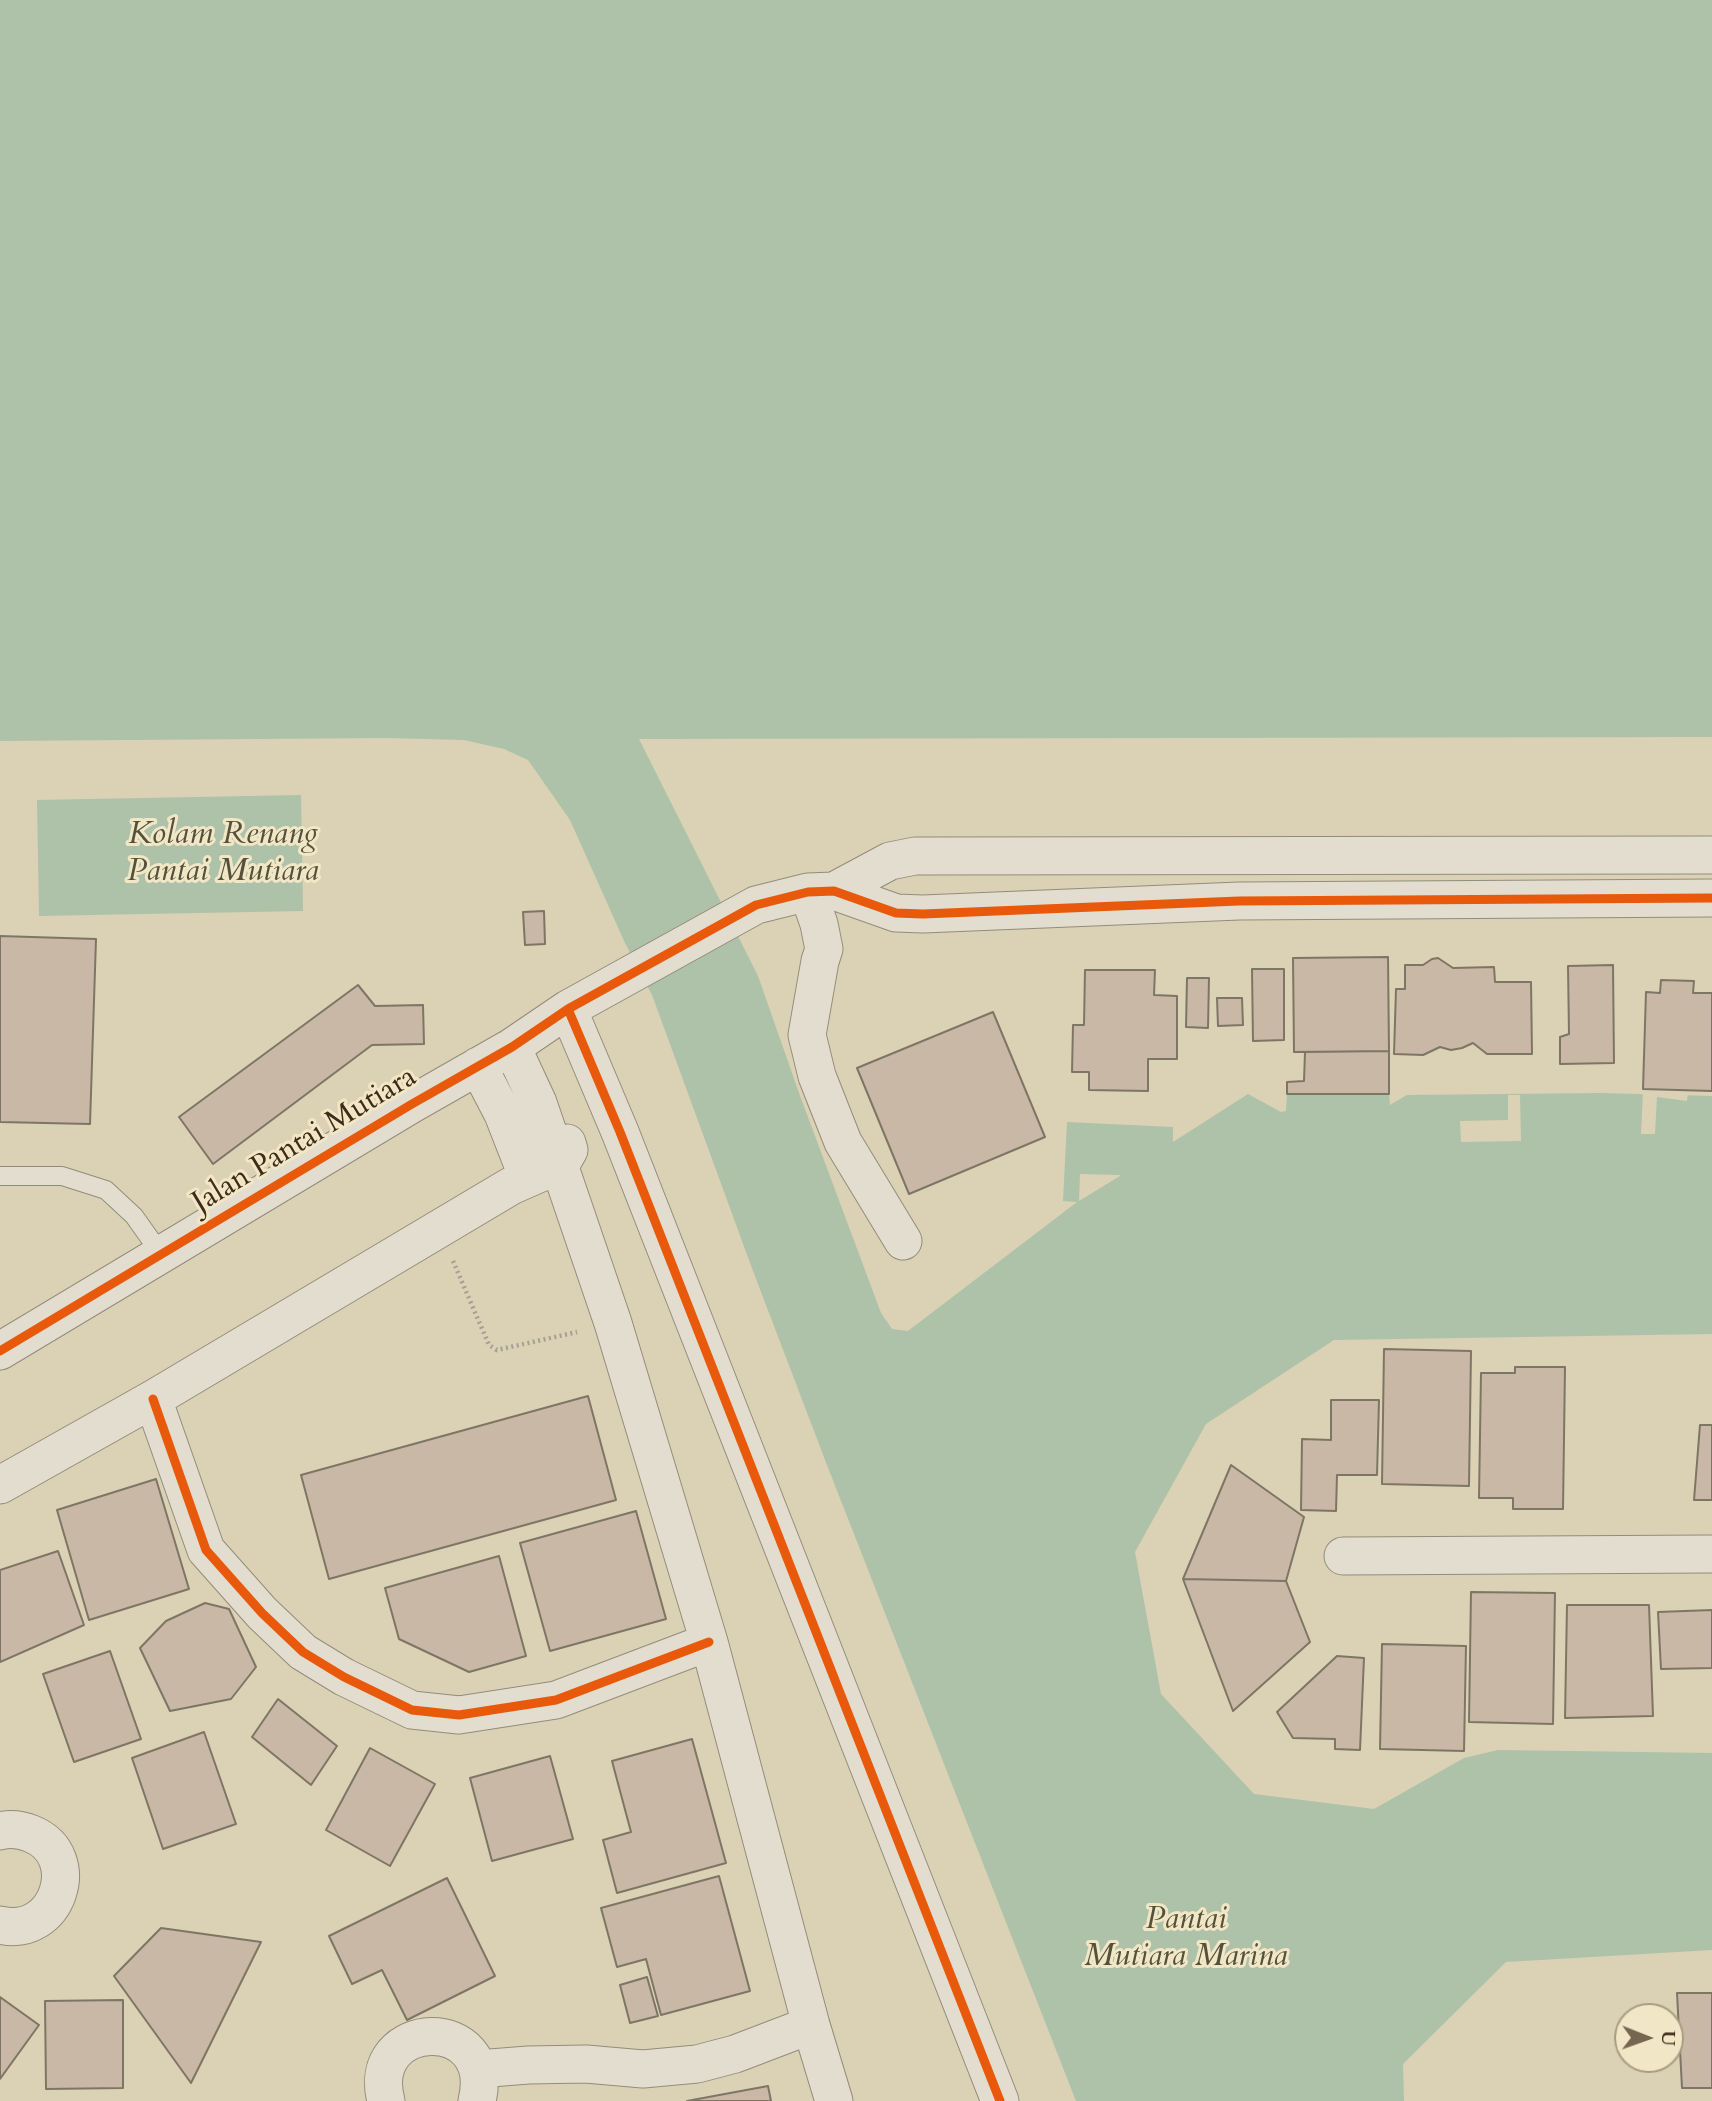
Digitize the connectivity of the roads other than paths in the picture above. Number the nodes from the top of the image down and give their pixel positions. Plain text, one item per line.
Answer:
1 (1712, 855) edge
2 (821, 891) junction
3 (1712, 898) edge
4 (568, 1009) junction
5 (521, 1040) junction
6 (470, 1071) junction
7 (0, 1176) edge
8 (533, 1176) junction
9 (903, 1241) dead end
10 (161, 1254) junction
11 (0, 1351) edge
12 (153, 1399) junction
13 (0, 1485) edge
14 (1712, 1554) edge
15 (1343, 1556) dead end
16 (709, 1642) junction
17 (0, 1831) edge
18 (0, 1925) edge
19 (811, 2025) junction
20 (478, 2085) edge
21 (386, 2101) edge
22 (834, 2101) edge
23 (1000, 2101) edge

1 - 2 street, Jalan Pantai Mutiara
2 - 3 street
2 - 4 street, Jalan Pantai Mutiara
2 - 9 street
4 - 5 street, Jalan Pantai Mutiara
4 - 23 street
5 - 6 street, Jalan Pantai Mutiara
5 - 8 street
6 - 8 street
6 - 10 street, Jalan Pantai Mutiara
7 - 10 lane
8 - 12 street
8 - 16 street
10 - 11 street, Jalan Pantai Mutiara
12 - 13 street
12 - 16 street
14 - 15 street
16 - 19 street
17 - 18 street
19 - 20 street
19 - 22 street
20 - 21 street

